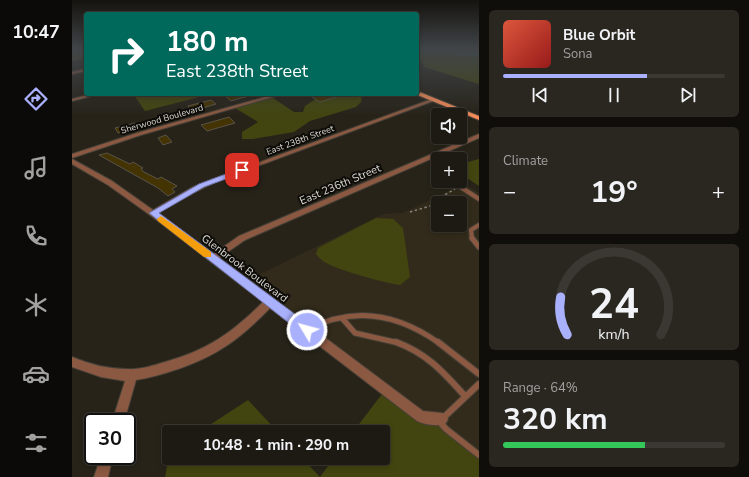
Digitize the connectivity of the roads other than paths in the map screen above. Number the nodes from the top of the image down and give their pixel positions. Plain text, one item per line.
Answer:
1 (419, 94) edge
2 (89, 96) edge
3 (274, 96) edge
4 (72, 100) edge
5 (434, 100) junction
6 (479, 118) edge
7 (479, 136) edge
8 (72, 156) edge
9 (72, 162) edge
10 (462, 188) edge
11 (479, 199) edge
12 (153, 213) junction
13 (479, 226) edge
14 (479, 247) edge
15 (213, 258) junction
16 (270, 302) junction
17 (342, 318) junction
18 (307, 330) junction
19 (72, 362) edge
20 (479, 374) edge
21 (132, 375) junction
22 (479, 384) edge
23 (465, 396) junction
24 (121, 413) edge
25 (439, 418) junction
26 (479, 455) edge
27 (104, 465) edge
28 (101, 477) edge

1 - 5 main road
2 - 4 street
3 - 8 street, Sherwood Boulevard
5 - 6 main road
5 - 12 street, East 238th Street
7 - 15 street, East 236th Street
9 - 12 street, Glenbrook Boulevard
10 - 11 lane
12 - 15 street, Glenbrook Boulevard
13 - 14 lane
15 - 16 street, Glenbrook Boulevard
16 - 18 street, Glenbrook Boulevard
16 - 21 street
17 - 18 lane
17 - 20 lane
17 - 23 lane
18 - 25 street, Glenbrook Boulevard
19 - 21 street
21 - 24 street
22 - 23 lane
23 - 25 lane
25 - 26 lane
27 - 28 street

